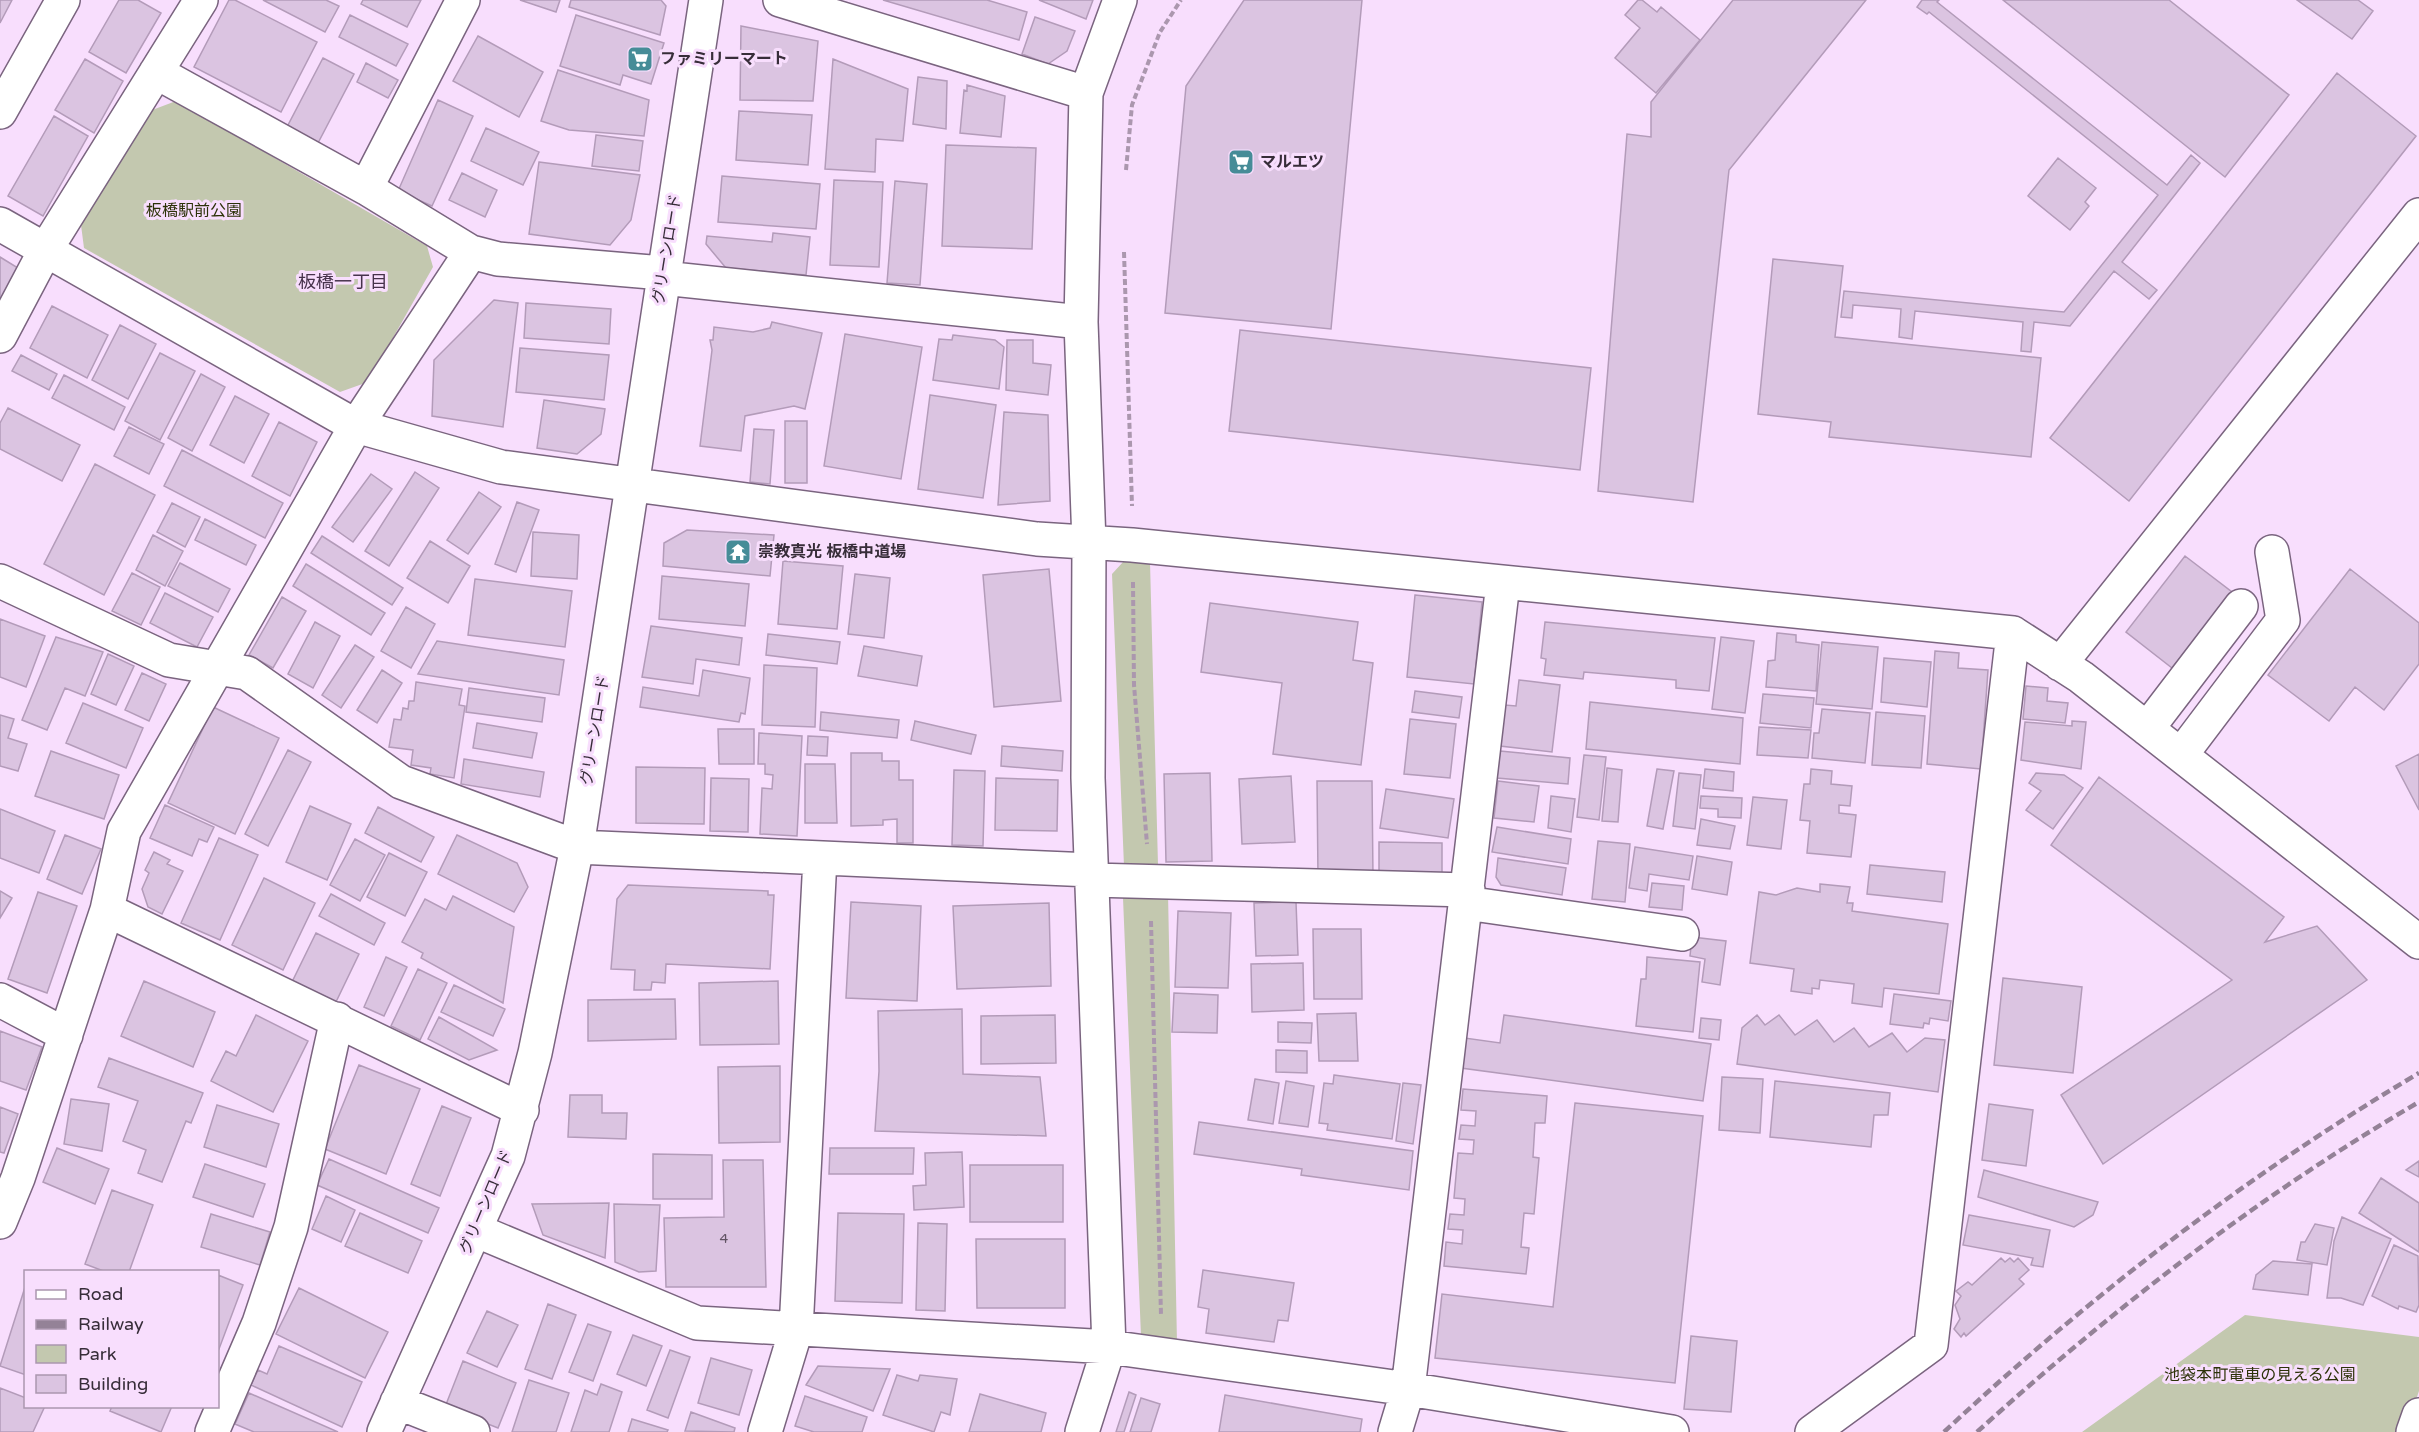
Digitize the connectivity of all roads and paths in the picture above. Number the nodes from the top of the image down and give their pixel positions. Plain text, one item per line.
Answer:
1 (63, 0) edge
2 (201, 0) edge
3 (463, 0) edge
4 (706, 0) edge
5 (780, 0) edge
6 (1120, 0) edge
7 (1181, 0) edge
8 (156, 72) junction
9 (1086, 93) junction
10 (0, 112) edge
11 (1125, 181) dead end
12 (366, 188) junction
13 (2419, 214) edge
14 (0, 224) edge
15 (1124, 247) dead end
16 (46, 249) junction
17 (471, 252) junction
18 (663, 276) junction
19 (1081, 322) junction
20 (0, 336) edge
21 (356, 426) junction
22 (633, 484) junction
23 (1089, 543) junction
24 (1132, 545) junction
25 (2272, 552) dead end
26 (0, 581) edge
27 (1503, 583) junction
28 (2241, 606) dead end
29 (2013, 633) junction
30 (2060, 664) junction
31 (218, 668) junction
32 (2147, 729) junction
33 (2181, 755) junction
34 (577, 847) junction
35 (820, 858) junction
36 (1091, 875) junction
37 (1150, 882) junction
38 (1467, 897) junction
39 (107, 910) junction
40 (1682, 934) dead end
41 (2419, 942) edge
42 (0, 1000) edge
43 (337, 1019) junction
44 (66, 1035) junction
45 (522, 1110) junction
46 (0, 1222) edge
47 (475, 1230) junction
48 (796, 1330) junction
49 (1109, 1347) junction
50 (1161, 1355) junction
51 (1408, 1389) junction
52 (397, 1402) junction
53 (2419, 1415) edge
54 (212, 1432) edge
55 (384, 1432) edge
56 (473, 1432) edge
57 (765, 1432) edge
58 (1082, 1432) edge
59 (1395, 1432) edge
60 (1672, 1432) edge
61 (1812, 1432) edge
62 (2413, 1432) edge

1 - 10 street
2 - 8 street
3 - 12 street
4 - 18 street, グリーンロード
5 - 9 street
6 - 9 street
7 - 11 path
8 - 12 street
8 - 16 street
9 - 19 street
12 - 17 street
13 - 30 street
14 - 16 street
15 - 24 path
16 - 20 street
16 - 21 street
17 - 18 street
17 - 21 street
18 - 19 street
18 - 22 street, グリーンロード
19 - 23 street
21 - 22 street
21 - 31 street
22 - 23 street
22 - 34 street, グリーンロード
23 - 24 street
23 - 36 street
24 - 27 street
24 - 37 path
25 - 33 street
26 - 31 street
27 - 29 street
27 - 38 street
28 - 32 street
29 - 30 street
29 - 61 street
30 - 32 street
31 - 34 street
31 - 39 street
32 - 33 street
33 - 41 street
34 - 35 street
34 - 45 street, グリーンロード
35 - 36 street
35 - 48 street
36 - 37 street
36 - 49 street
37 - 38 street
37 - 50 path
38 - 40 street
38 - 51 street
39 - 43 street
39 - 44 street
42 - 44 street
43 - 45 street
43 - 54 street
44 - 46 street
45 - 47 street, グリーンロード
47 - 48 street
47 - 52 street, グリーンロード
48 - 49 street
48 - 57 street
49 - 50 street
49 - 58 street
50 - 51 street
51 - 59 street
51 - 60 street
52 - 55 street, グリーンロード
52 - 56 street
53 - 62 street

